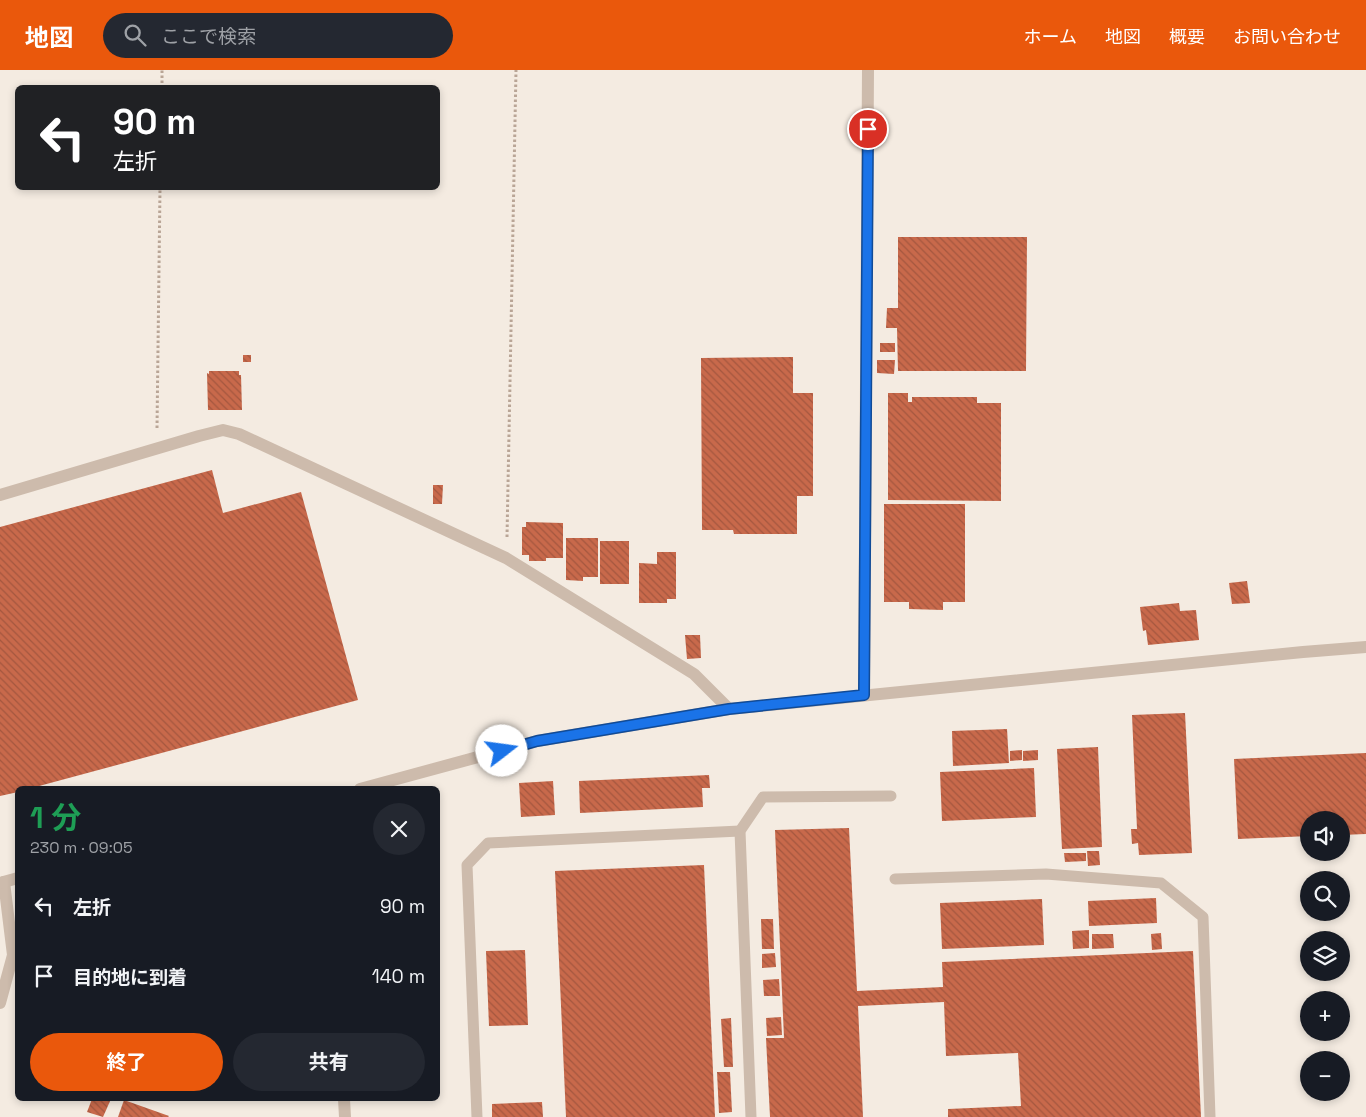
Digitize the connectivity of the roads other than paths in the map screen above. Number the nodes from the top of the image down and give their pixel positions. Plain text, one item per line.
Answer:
1 (868, 70) edge
2 (0, 496) edge
3 (1366, 647) edge
4 (864, 695) junction
5 (729, 709) junction
6 (371, 786) edge
7 (891, 796) dead end
8 (740, 831) junction
9 (15, 879) edge
10 (894, 879) dead end
11 (2, 882) edge
12 (0, 1003) edge
13 (344, 1101) edge
14 (345, 1117) edge
15 (477, 1117) edge
16 (751, 1117) edge
17 (1210, 1117) edge

1 - 4 street
2 - 5 street
3 - 4 street
4 - 5 street
5 - 6 street
7 - 8 lane
8 - 15 lane
8 - 16 lane
9 - 11 street
10 - 17 lane
11 - 12 street
13 - 14 street

